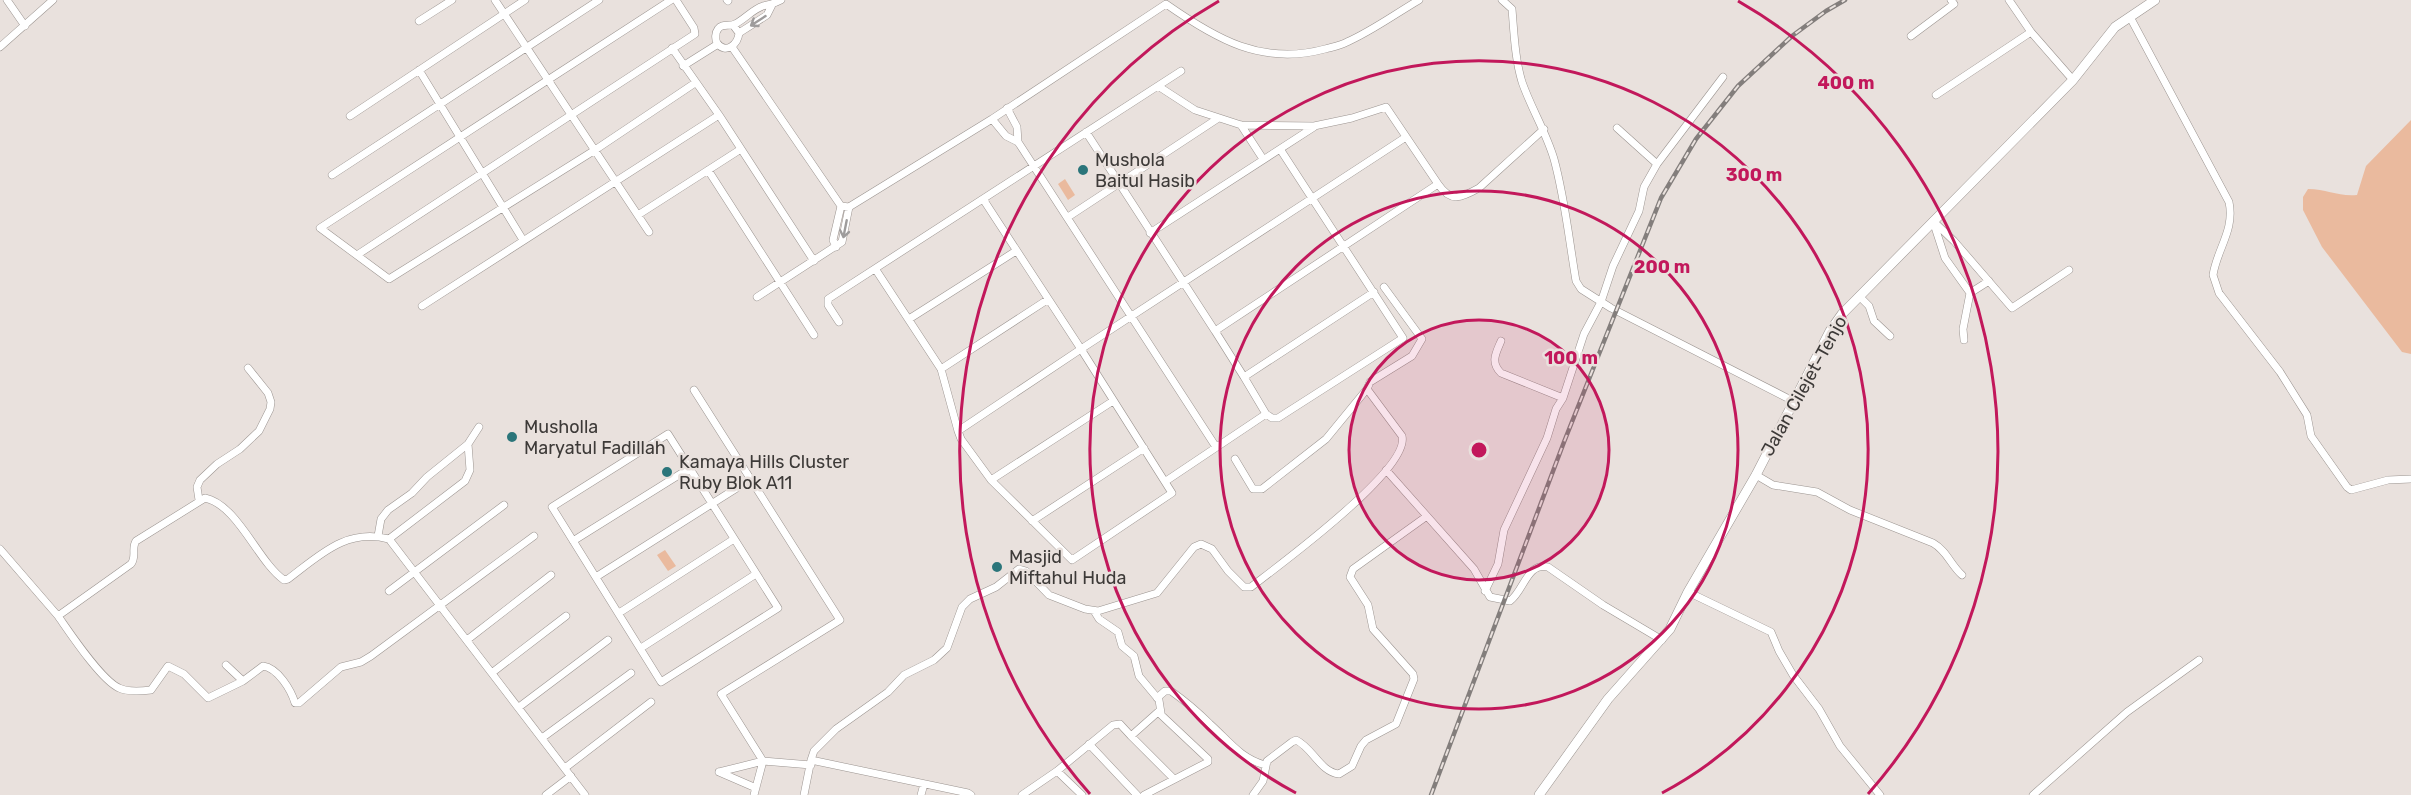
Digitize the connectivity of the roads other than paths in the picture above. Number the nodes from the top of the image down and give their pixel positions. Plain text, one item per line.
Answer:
1 (7, 0) edge
2 (53, 0) edge
3 (452, 0) edge
4 (495, 0) edge
5 (525, 0) edge
6 (599, 0) edge
7 (671, 0) edge
8 (676, 0) edge
9 (781, 0) edge
10 (1419, 0) edge
11 (1502, 0) edge
12 (2009, 0) edge
13 (2155, 0) edge
14 (1955, 1) edge
15 (772, 5) junction
16 (504, 14) junction
17 (2130, 17) junction
18 (419, 21) dead end
19 (25, 26) junction
20 (732, 26) junction
21 (2031, 32) junction
22 (739, 33) junction
23 (1911, 36) dead end
24 (718, 44) junction
25 (0, 47) edge
26 (527, 47) junction
27 (732, 47) junction
28 (672, 48) junction
29 (683, 66) junction
30 (418, 70) junction
31 (1180, 71) dead end
32 (1723, 77) dead end
33 (548, 80) junction
34 (2073, 80) junction
35 (695, 83) junction
36 (1158, 86) junction
37 (1936, 95) dead end
38 (440, 104) junction
39 (1007, 108) junction
40 (571, 114) junction
41 (718, 115) junction
42 (350, 116) dead end
43 (992, 119) junction
44 (1217, 119) junction
45 (1241, 125) junction
46 (1314, 126) junction
47 (1617, 128) dead end
48 (1544, 129) junction
49 (1086, 132) junction
50 (1406, 136) junction
51 (460, 137) junction
52 (1018, 142) junction
53 (741, 149) junction
54 (1280, 149) junction
55 (595, 150) junction
56 (1263, 159) junction
57 (1657, 164) junction
58 (1035, 167) junction
59 (708, 170) junction
60 (482, 173) junction
61 (332, 175) dead end
62 (615, 180) junction
63 (1119, 184) junction
64 (1438, 184) junction
65 (1312, 198) junction
66 (983, 199) junction
67 (503, 206) junction
68 (841, 206) junction
69 (849, 207) junction
70 (638, 215) junction
71 (1068, 217) junction
72 (1933, 221) junction
73 (650, 232) dead end
74 (1150, 234) junction
75 (523, 240) junction
76 (836, 247) junction
77 (1345, 247) junction
78 (1016, 251) junction
79 (357, 255) junction
80 (814, 261) junction
81 (876, 270) junction
82 (2069, 270) dead end
83 (1989, 281) junction
84 (780, 282) junction
85 (1182, 284) junction
86 (1384, 287) dead end
87 (1374, 292) junction
88 (1970, 293) junction
89 (1859, 296) junction
90 (757, 297) dead end
91 (1047, 300) junction
92 (1601, 302) junction
93 (422, 306) dead end
94 (1132, 316) junction
95 (909, 319) junction
96 (839, 322) dead end
97 (1215, 331) junction
98 (814, 335) dead end
99 (1890, 336) dead end
100 (1964, 340) dead end
101 (1501, 341) dead end
102 (1081, 349) junction
103 (248, 368) dead end
104 (941, 369) junction
105 (1244, 376) junction
106 (1367, 389) junction
107 (694, 390) dead end
108 (1563, 398) junction
109 (1113, 400) junction
110 (1793, 401) junction
111 (1266, 414) junction
112 (479, 428) dead end
113 (958, 431) junction
114 (468, 444) junction
115 (1216, 447) junction
116 (1144, 448) junction
117 (1235, 459) dead end
118 (690, 468) junction
119 (1386, 470) junction
120 (1756, 475) junction
121 (2411, 478) edge
122 (751, 479) junction
123 (991, 480) junction
124 (1166, 481) junction
125 (199, 500) junction
126 (712, 504) junction
127 (504, 506) dead end
128 (1428, 516) junction
129 (1032, 522) junction
130 (378, 536) junction
131 (534, 536) dead end
132 (389, 539) junction
133 (734, 539) junction
134 (573, 541) junction
135 (0, 549) edge
136 (415, 572) junction
137 (756, 574) junction
138 (551, 575) dead end
139 (1962, 575) dead end
140 (596, 577) junction
141 (389, 591) dead end
142 (1485, 591) junction
143 (1688, 592) junction
144 (440, 605) junction
145 (1094, 611) junction
146 (619, 613) junction
147 (58, 616) junction
148 (566, 616) dead end
149 (466, 640) junction
150 (608, 640) dead end
151 (1662, 640) junction
152 (641, 648) junction
153 (2199, 660) dead end
154 (226, 665) dead end
155 (493, 672) junction
156 (631, 673) dead end
157 (243, 681) junction
158 (1157, 698) junction
159 (651, 702) dead end
160 (519, 707) junction
161 (1161, 713) junction
162 (1131, 736) junction
163 (542, 738) junction
164 (1089, 744) junction
165 (763, 761) junction
166 (811, 762) junction
167 (1265, 765) junction
168 (565, 768) junction
169 (1057, 771) junction
170 (571, 776) junction
171 (1173, 778) junction
172 (924, 784) junction
173 (755, 792) edge
174 (1544, 792) edge
175 (1026, 794) edge
176 (546, 795) edge
177 (585, 795) edge
178 (804, 795) edge
179 (921, 795) edge
180 (971, 795) edge
181 (1082, 795) edge
182 (1137, 795) edge
183 (1144, 795) edge
184 (1253, 795) edge
185 (1880, 795) edge
186 (2033, 795) edge

1 - 19 street
2 - 19 street
3 - 18 street
4 - 16 street
5 - 16 street
6 - 26 street
7 - 33 street
8 - 28 street
9 - 15 street
10 - 39 street
11 - 48 street
12 - 21 street
13 - 17 main road, Jalan Cilejet–Tenjo
14 - 23 street
15 - 20 street
15 -> 22 street
16 - 26 street
16 - 30 street
17 - 34 main road, Jalan Cilejet–Tenjo
17 - 121 street
19 - 25 street
20 - 22 street
20 - 24 street
21 - 34 street
21 - 37 street
22 - 27 street
24 - 27 street
24 - 29 street
26 - 33 street
26 - 38 street
27 - 68 street
28 - 29 street
28 - 40 street
29 - 35 street
30 - 38 street
30 - 42 street
31 - 36 street
32 - 57 street
33 - 40 street
33 - 51 street
34 - 72 main road, Jalan Cilejet–Tenjo
35 - 41 street
35 - 55 street
36 - 44 street
36 - 49 street
38 - 51 street
38 - 61 street
39 - 43 street
39 - 52 street
40 - 55 street
40 - 60 street
41 - 53 street
41 - 62 street
43 - 52 street
43 - 69 street
44 - 45 street
44 - 63 street
45 - 46 street
45 - 56 street
46 - 50 street
46 - 54 street
47 - 57 street
48 - 64 street
48 - 92 street
49 - 58 street
49 - 63 street
50 - 64 street
50 - 65 street
51 - 60 street
51 - 79 street
52 - 58 street
53 - 59 street
53 - 80 street
54 - 56 street
54 - 65 street
55 - 62 street
55 - 67 street
56 - 74 street
57 - 92 street
58 - 66 street
58 - 71 street
59 - 70 street
59 - 84 street
60 - 67 street
60 - 79 street
62 - 70 street
62 - 75 street
63 - 71 street
63 - 74 street
64 - 77 street
65 - 77 street
65 - 85 street
66 - 78 street
66 - 81 street
67 - 75 street
67 - 79 street
68 - 69 street
68 - 76 street
69 -> 76 street
70 - 73 street
71 - 94 street
72 - 83 street
72 - 88 street
72 - 89 main road, Jalan Cilejet–Tenjo
74 - 85 street
75 - 93 street
76 - 80 street
77 - 87 street
77 - 97 street
78 - 91 street
78 - 95 street
80 - 84 street
81 - 95 street
81 - 96 street
82 - 83 street
83 - 88 street
84 - 90 street
84 - 98 street
85 - 94 street
85 - 97 street
86 - 106 street
87 - 105 street
87 - 111 street
88 - 100 street
89 - 99 street
89 - 110 main road, Jalan Cilejet–Tenjo
91 - 102 street
91 - 104 street
92 - 108 street
92 - 110 street
94 - 102 street
94 - 115 street
95 - 104 street
97 - 105 street
101 - 108 street
102 - 109 street
102 - 113 street
103 - 125 street
104 - 113 street
105 - 111 street
106 - 117 street
106 - 119 street
107 - 122 street
108 - 142 street
109 - 116 street
109 - 123 street
110 - 120 main road, Jalan Cilejet–Tenjo
111 - 115 street
112 - 114 street
113 - 123 street
114 - 130 street
114 - 132 street
115 - 124 street
116 - 124 street
116 - 129 street
118 - 126 street
118 - 134 street
118 - 134 street
119 - 128 street
119 - 145 street
120 - 139 street
120 - 143 main road, Jalan Cilejet–Tenjo
122 - 126 street
122 - 165 street
123 - 129 street
124 - 129 street
125 - 130 street
125 - 147 street
126 - 133 street
126 - 140 street
127 - 136 street
128 - 142 street
128 - 167 street
130 - 132 street
131 - 144 street
132 - 136 street
133 - 137 street
133 - 146 street
134 - 140 street
135 - 147 street
136 - 141 street
136 - 144 street
137 - 152 street
137 - 152 street
138 - 149 street
140 - 146 street
142 - 151 street
143 - 151 main road, Jalan Cilejet–Tenjo
143 - 185 street
144 - 149 street
144 - 157 street
145 - 158 street
145 - 166 street
146 - 152 street
147 - 157 street
148 - 155 street
149 - 155 street
150 - 160 street
151 - 174 main road, Jalan Cilejet–Tenjo
153 - 186 street
154 - 157 street
155 - 160 street
156 - 163 street
158 - 161 street
158 - 167 street
159 - 168 street
160 - 163 street
161 - 162 street
161 - 171 street
162 - 164 street
162 - 171 street
163 - 168 street
164 - 169 street
164 - 182 street
165 - 166 street
165 - 173 street
165 - 173 street
166 - 172 street
166 - 178 street
167 - 184 street
168 - 170 street
169 - 175 street
169 - 181 street
170 - 176 street
170 - 177 street
171 - 183 street
172 - 179 street
172 - 180 street

